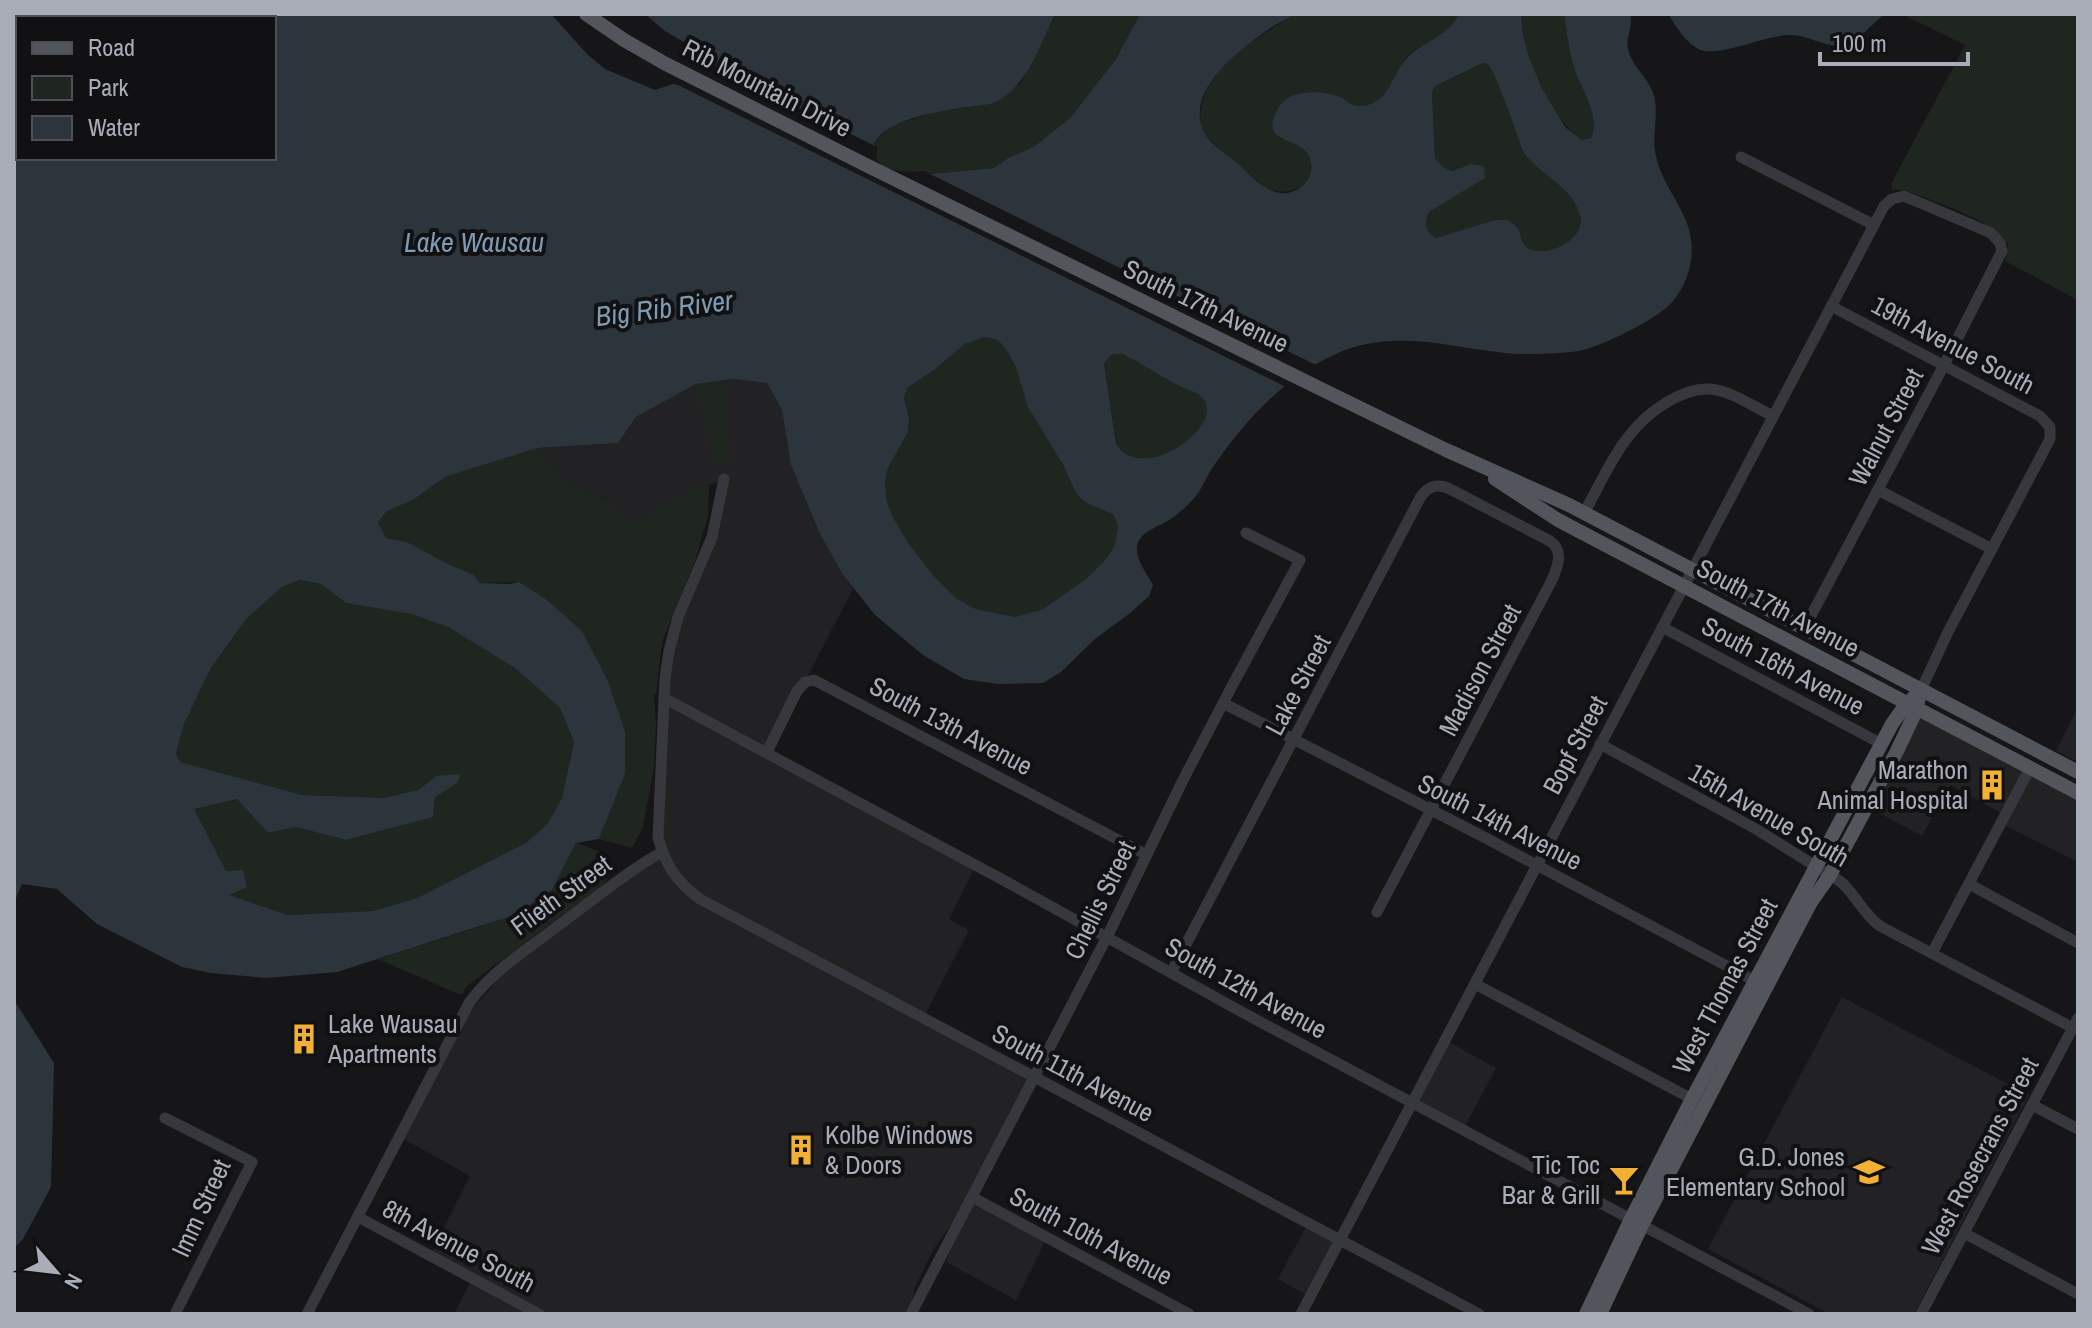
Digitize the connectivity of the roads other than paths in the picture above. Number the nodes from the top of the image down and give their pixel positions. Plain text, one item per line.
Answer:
1 (586, 14) edge
2 (1741, 157) dead end
3 (930, 196) joint
4 (1874, 225) junction
5 (2000, 243) joint
6 (1831, 306) junction
7 (1944, 365) junction
8 (1773, 416) junction
9 (2050, 427) joint
10 (1461, 457) junction
11 (724, 479) dead end
12 (1878, 490) junction
13 (1584, 513) junction
14 (1500, 515) joint
15 (1246, 533) dead end
16 (1992, 549) junction
17 (1692, 571) junction
18 (1684, 586) junction
19 (1662, 627) junction
20 (1804, 629) junction
21 (1921, 690) junction
22 (664, 698) junction
23 (1223, 703) junction
24 (1912, 706) junction
25 (1293, 740) junction
26 (1600, 744) junction
27 (1882, 744) junction
28 (767, 752) junction
29 (2030, 768) junction
30 (2078, 772) edge
31 (2078, 793) edge
32 (1430, 811) junction
33 (662, 852) junction
34 (1147, 855) junction
35 (1537, 866) junction
36 (1823, 871) junction
37 (1969, 884) junction
38 (1377, 912) dead end
39 (1107, 937) junction
40 (2078, 943) edge
41 (1932, 953) junction
42 (1171, 973) junction
43 (1755, 981) junction
44 (1475, 984) junction
45 (2075, 1023) edge
46 (1034, 1077) junction
47 (1692, 1099) junction
48 (1412, 1103) junction
49 (2032, 1105) junction
50 (165, 1118) dead end
51 (2078, 1129) edge
52 (972, 1197) junction
53 (358, 1217) junction
54 (1637, 1222) junction
55 (1964, 1233) junction
56 (1340, 1240) junction
57 (2078, 1294) edge
58 (1594, 1297) junction
59 (175, 1314) edge
60 (307, 1314) edge
61 (539, 1314) edge
62 (911, 1314) edge
63 (1189, 1314) edge
64 (1301, 1314) edge
65 (1479, 1314) edge
66 (1579, 1314) edge
67 (1586, 1314) edge
68 (1600, 1314) edge
69 (1809, 1314) edge
70 (1921, 1314) edge

1 - 3 main road, Rib Mountain Drive
2 - 4 street
3 - 10 main road, South 17th Avenue
4 - 5 street, Bopf Street
4 - 6 street, Bopf Street
5 - 7 street, Walnut Street
6 - 7 street, 19th Avenue South
6 - 8 street, Bopf Street
7 - 9 street, 19th Avenue South
7 - 12 street, Walnut Street
8 - 13 street
8 - 17 street, Bopf Street
9 - 16 street, West Thomas Street
10 - 13 main road, South 17th Avenue
10 - 18 main road, South 17th Avenue
11 - 22 street
12 - 16 street
12 - 20 street, Walnut Street
13 - 17 main road, South 17th Avenue
14 - 25 street, Lake Street
14 - 32 street, Madison Street
15 - 23 street, Chellis Street
16 - 21 street, West Thomas Street
17 - 18 street, Bopf Street
17 - 20 main road, South 17th Avenue
18 - 19 street, Bopf Street
18 - 24 main road, South 17th Avenue
19 - 26 street, Bopf Street
19 - 27 street, South 16th Avenue
20 - 21 main road, South 17th Avenue
21 - 24 main road, West Thomas Street
21 - 30 main road, South 17th Avenue
22 - 28 street, South 12th Avenue
22 - 33 street
23 - 25 street, South 14th Avenue
23 - 34 street, Chellis Street
24 - 27 main road, West Thomas Street
24 - 29 main road, South 17th Avenue
24 - 36 main road, West Thomas Street
25 - 32 street, South 14th Avenue
25 - 42 street, Lake Street
26 - 35 street, Bopf Street
26 - 36 street, 15th Avenue South
27 - 36 main road, West Thomas Street
28 - 34 street, South 13th Avenue
28 - 39 street, South 12th Avenue
29 - 31 main road, South 17th Avenue
29 - 37 street
32 - 35 street, South 14th Avenue
32 - 38 street, Madison Street
33 - 46 street, South 11th Avenue
33 - 53 street, Flieth Street
34 - 39 street, Chellis Street
35 - 43 street, South 14th Avenue
35 - 44 street, Bopf Street
36 - 41 street, 15th Avenue South
36 - 43 main road, West Thomas Street
36 - 54 main road, West Thomas Street
37 - 40 street
37 - 41 street
39 - 42 street, South 12th Avenue
39 - 46 street, Chellis Street
41 - 45 street, 15th Avenue South
42 - 48 street, South 12th Avenue
43 - 47 main road, West Thomas Street
44 - 47 street
44 - 48 street, Bopf Street
45 - 49 street, West Rosecrans Street
46 - 52 street, Chellis Street
46 - 56 street, South 11th Avenue
47 - 54 main road, West Thomas Street
48 - 54 street, South 12th Avenue
48 - 56 street, Bopf Street
49 - 51 street
49 - 55 street, West Rosecrans Street
50 - 59 street, Imm Street
52 - 62 street, Chellis Street
52 - 63 street, South 10th Avenue
53 - 60 street, Flieth Street
53 - 61 street, 8th Avenue South
54 - 58 main road, West Thomas Street
54 - 68 main road, West Thomas Street
54 - 69 street, South 12th Avenue
55 - 57 street
55 - 70 street, West Rosecrans Street
56 - 64 street, Bopf Street
56 - 65 street, South 11th Avenue
58 - 66 main road
58 - 67 main road, West Thomas Street

